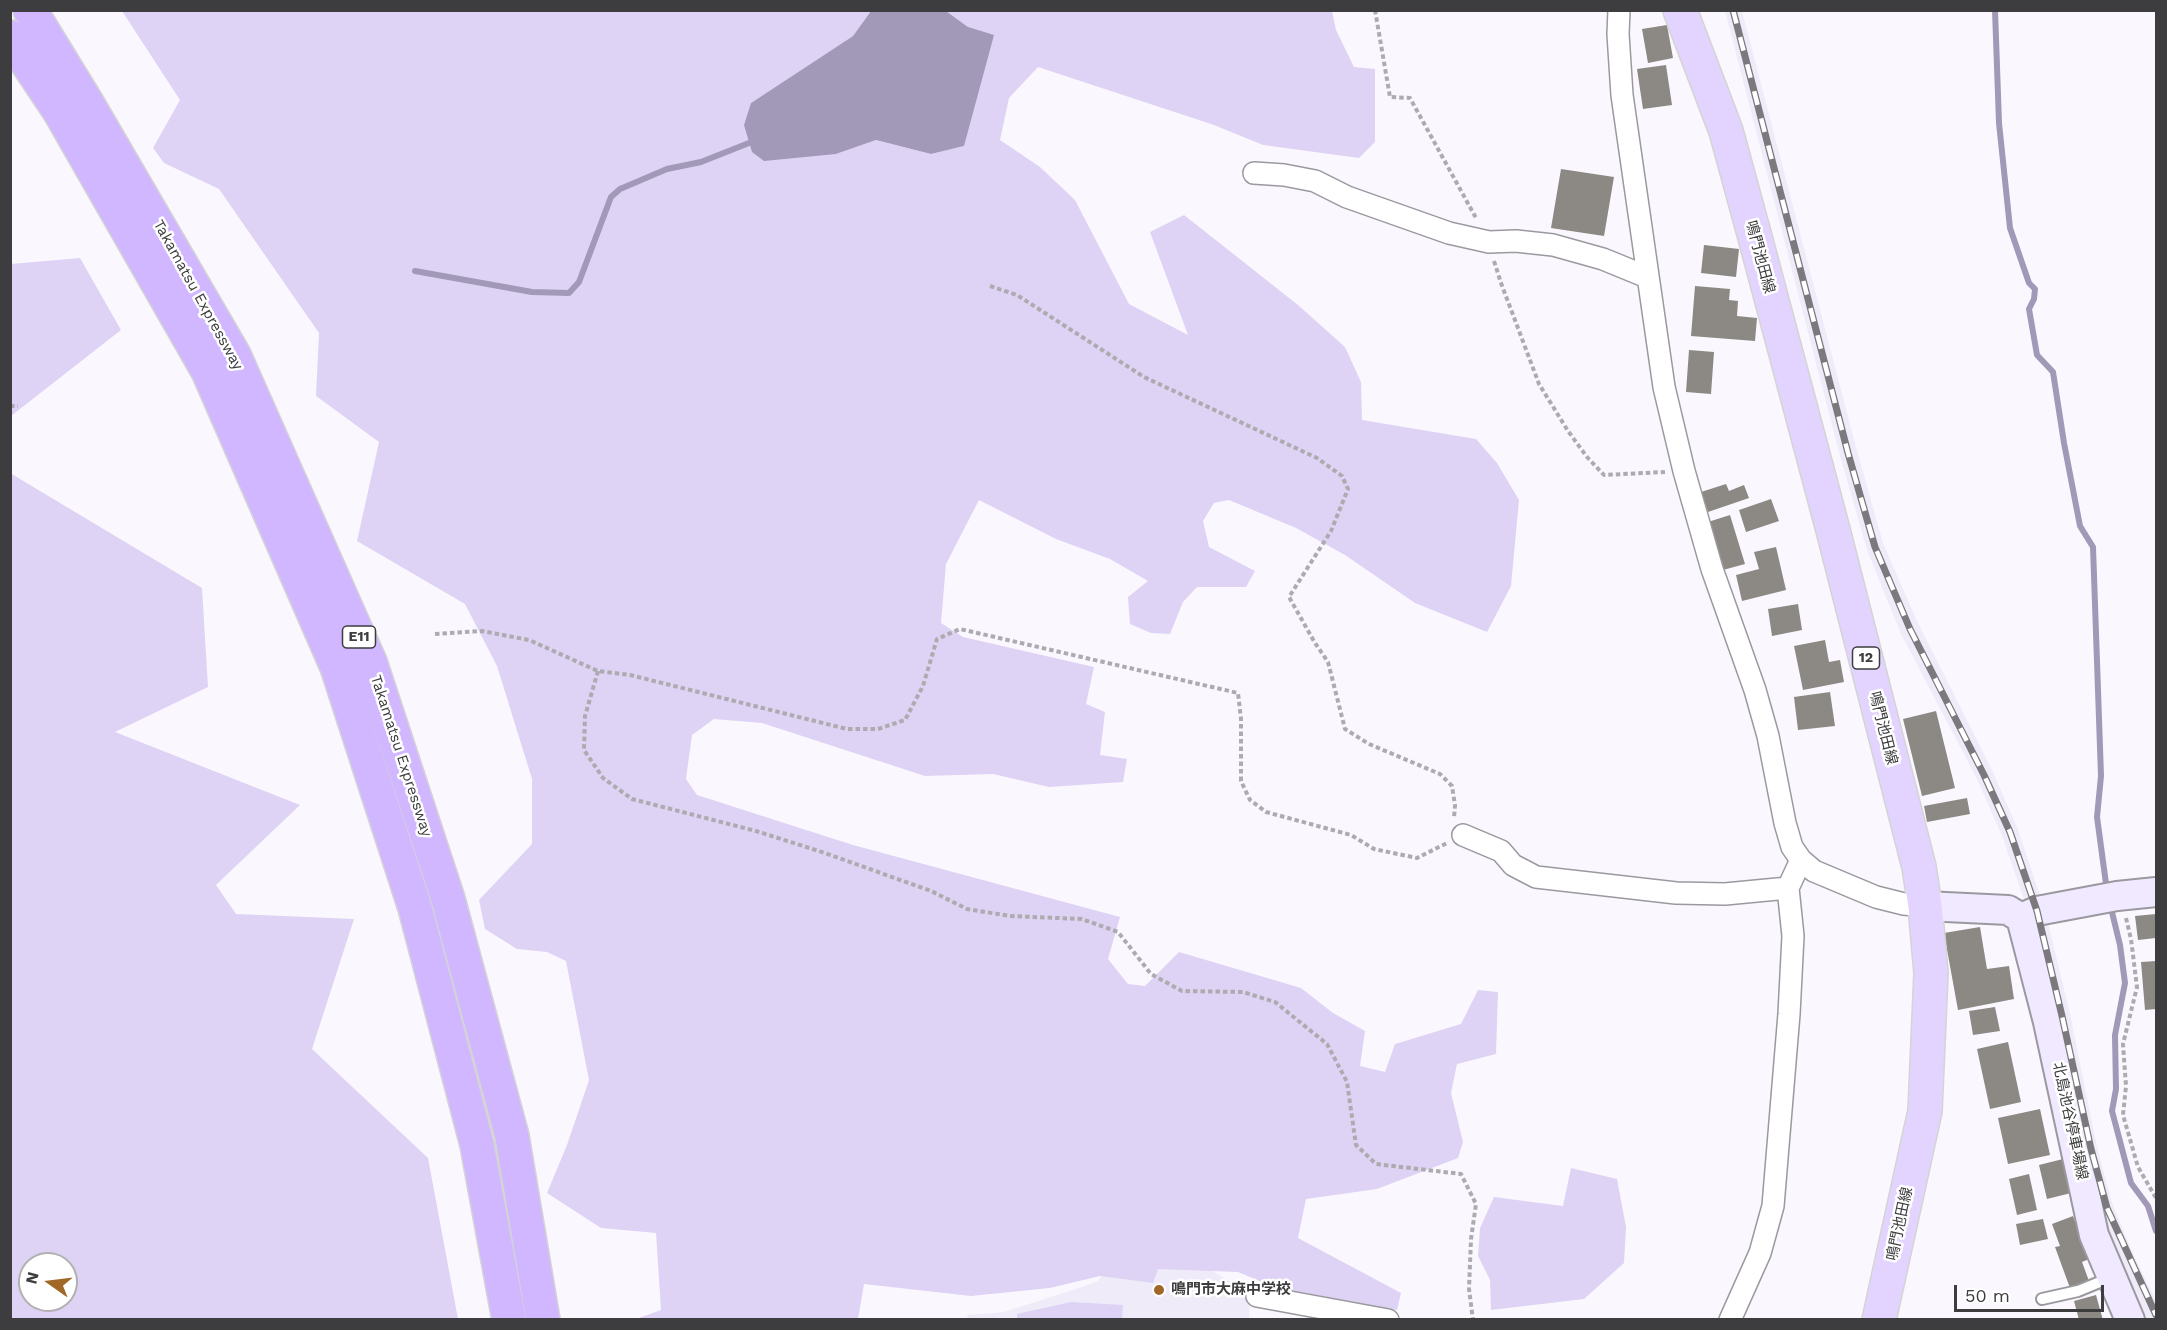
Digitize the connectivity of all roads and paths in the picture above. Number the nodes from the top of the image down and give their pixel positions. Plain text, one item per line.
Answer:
1 (30, 10) edge
2 (1375, 10) edge
3 (1620, 10) edge
4 (1680, 10) edge
5 (10, 37) edge
6 (1254, 173) dead end
7 (1489, 242) junction
8 (1647, 277) junction
9 (990, 286) dead end
10 (10, 406) edge
11 (18, 406) dead end
12 (1684, 471) junction
13 (435, 634) dead end
14 (598, 671) junction
15 (1463, 836) junction
16 (1801, 860) junction
17 (1788, 888) junction
18 (2157, 892) edge
19 (2112, 897) junction
20 (1926, 906) junction
21 (2021, 918) junction
22 (2157, 1198) edge
23 (2112, 1277) junction
24 (1257, 1296) dead end
25 (2042, 1299) dead end
26 (509, 1320) edge
27 (543, 1320) edge
28 (1388, 1320) edge
29 (1473, 1320) edge
30 (1730, 1320) edge
31 (1879, 1320) edge
32 (2130, 1320) edge

1 - 27 highway, Takamatsu Expressway / E11
2 - 7 path
3 - 8 street
4 - 20 main road, 鳴門池田線 / 12
5 - 26 highway, Takamatsu Expressway / E11
6 - 7 street
7 - 8 street
7 - 12 path
8 - 12 street
9 - 15 path
10 - 11 path
12 - 16 street
13 - 14 path
14 - 15 path
14 - 29 path
15 - 17 street
16 - 17 street
16 - 20 street
17 - 30 street
18 - 19 main road
19 - 21 main road
19 - 22 path
20 - 21 main road
20 - 31 main road, 鳴門池田線 / 12
21 - 23 main road, 北島池谷停車場線
23 - 25 lane
23 - 32 main road, 北島池谷停車場線
24 - 28 street

